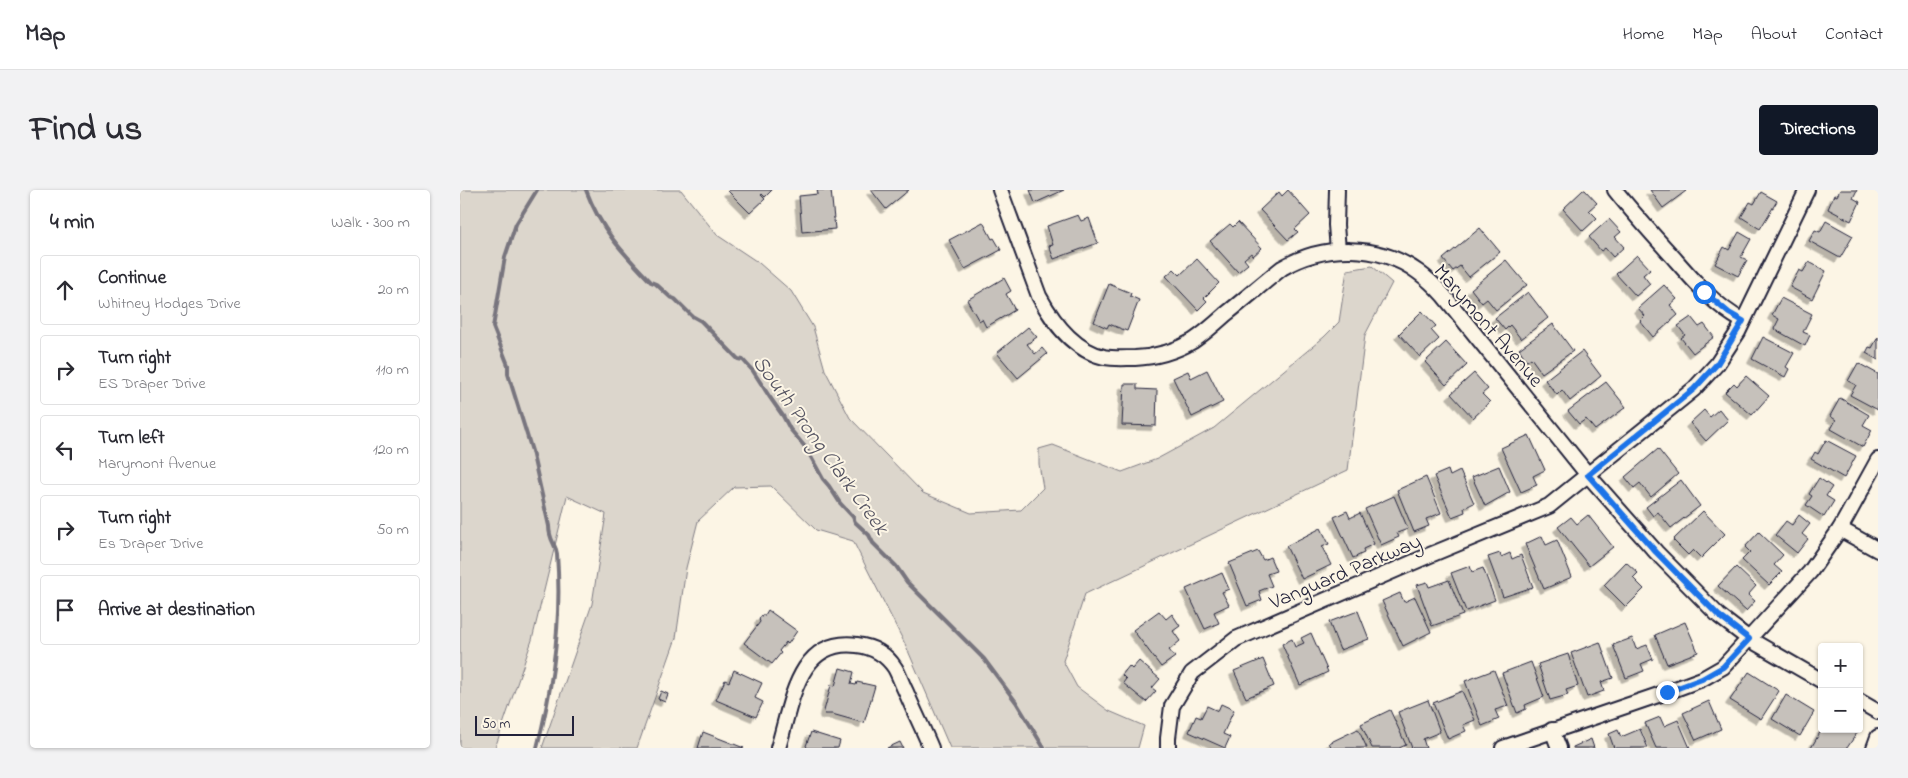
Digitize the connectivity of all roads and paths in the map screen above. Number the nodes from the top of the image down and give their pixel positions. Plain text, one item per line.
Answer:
1 (1000, 190) edge
2 (1338, 190) edge
3 (1615, 190) edge
4 (1807, 190) edge
5 (1338, 250) junction
6 (1743, 321) junction
7 (1878, 460) edge
8 (1588, 475) junction
9 (1840, 529) junction
10 (1878, 550) edge
11 (1749, 639) junction
12 (1818, 678) edge
13 (1863, 704) edge
14 (1878, 712) edge
15 (1552, 730) junction
16 (1878, 737) edge
17 (778, 748) edge
18 (931, 748) edge
19 (1168, 748) edge
20 (1503, 748) edge
21 (1558, 748) edge
22 (1874, 748) edge

1 - 5 street, Marymont Avenue
2 - 5 street
3 - 6 street
4 - 6 street, Vanguard Parkway
5 - 8 street, Marymont Avenue
6 - 8 street, Vanguard Parkway
7 - 9 street
8 - 11 street, Marymont Avenue
8 - 19 street, Vanguard Parkway
9 - 10 street
9 - 11 street
11 - 12 street, Marymont Avenue
11 - 15 street
13 - 14 street
15 - 20 street
15 - 21 street
16 - 22 street
17 - 18 street

